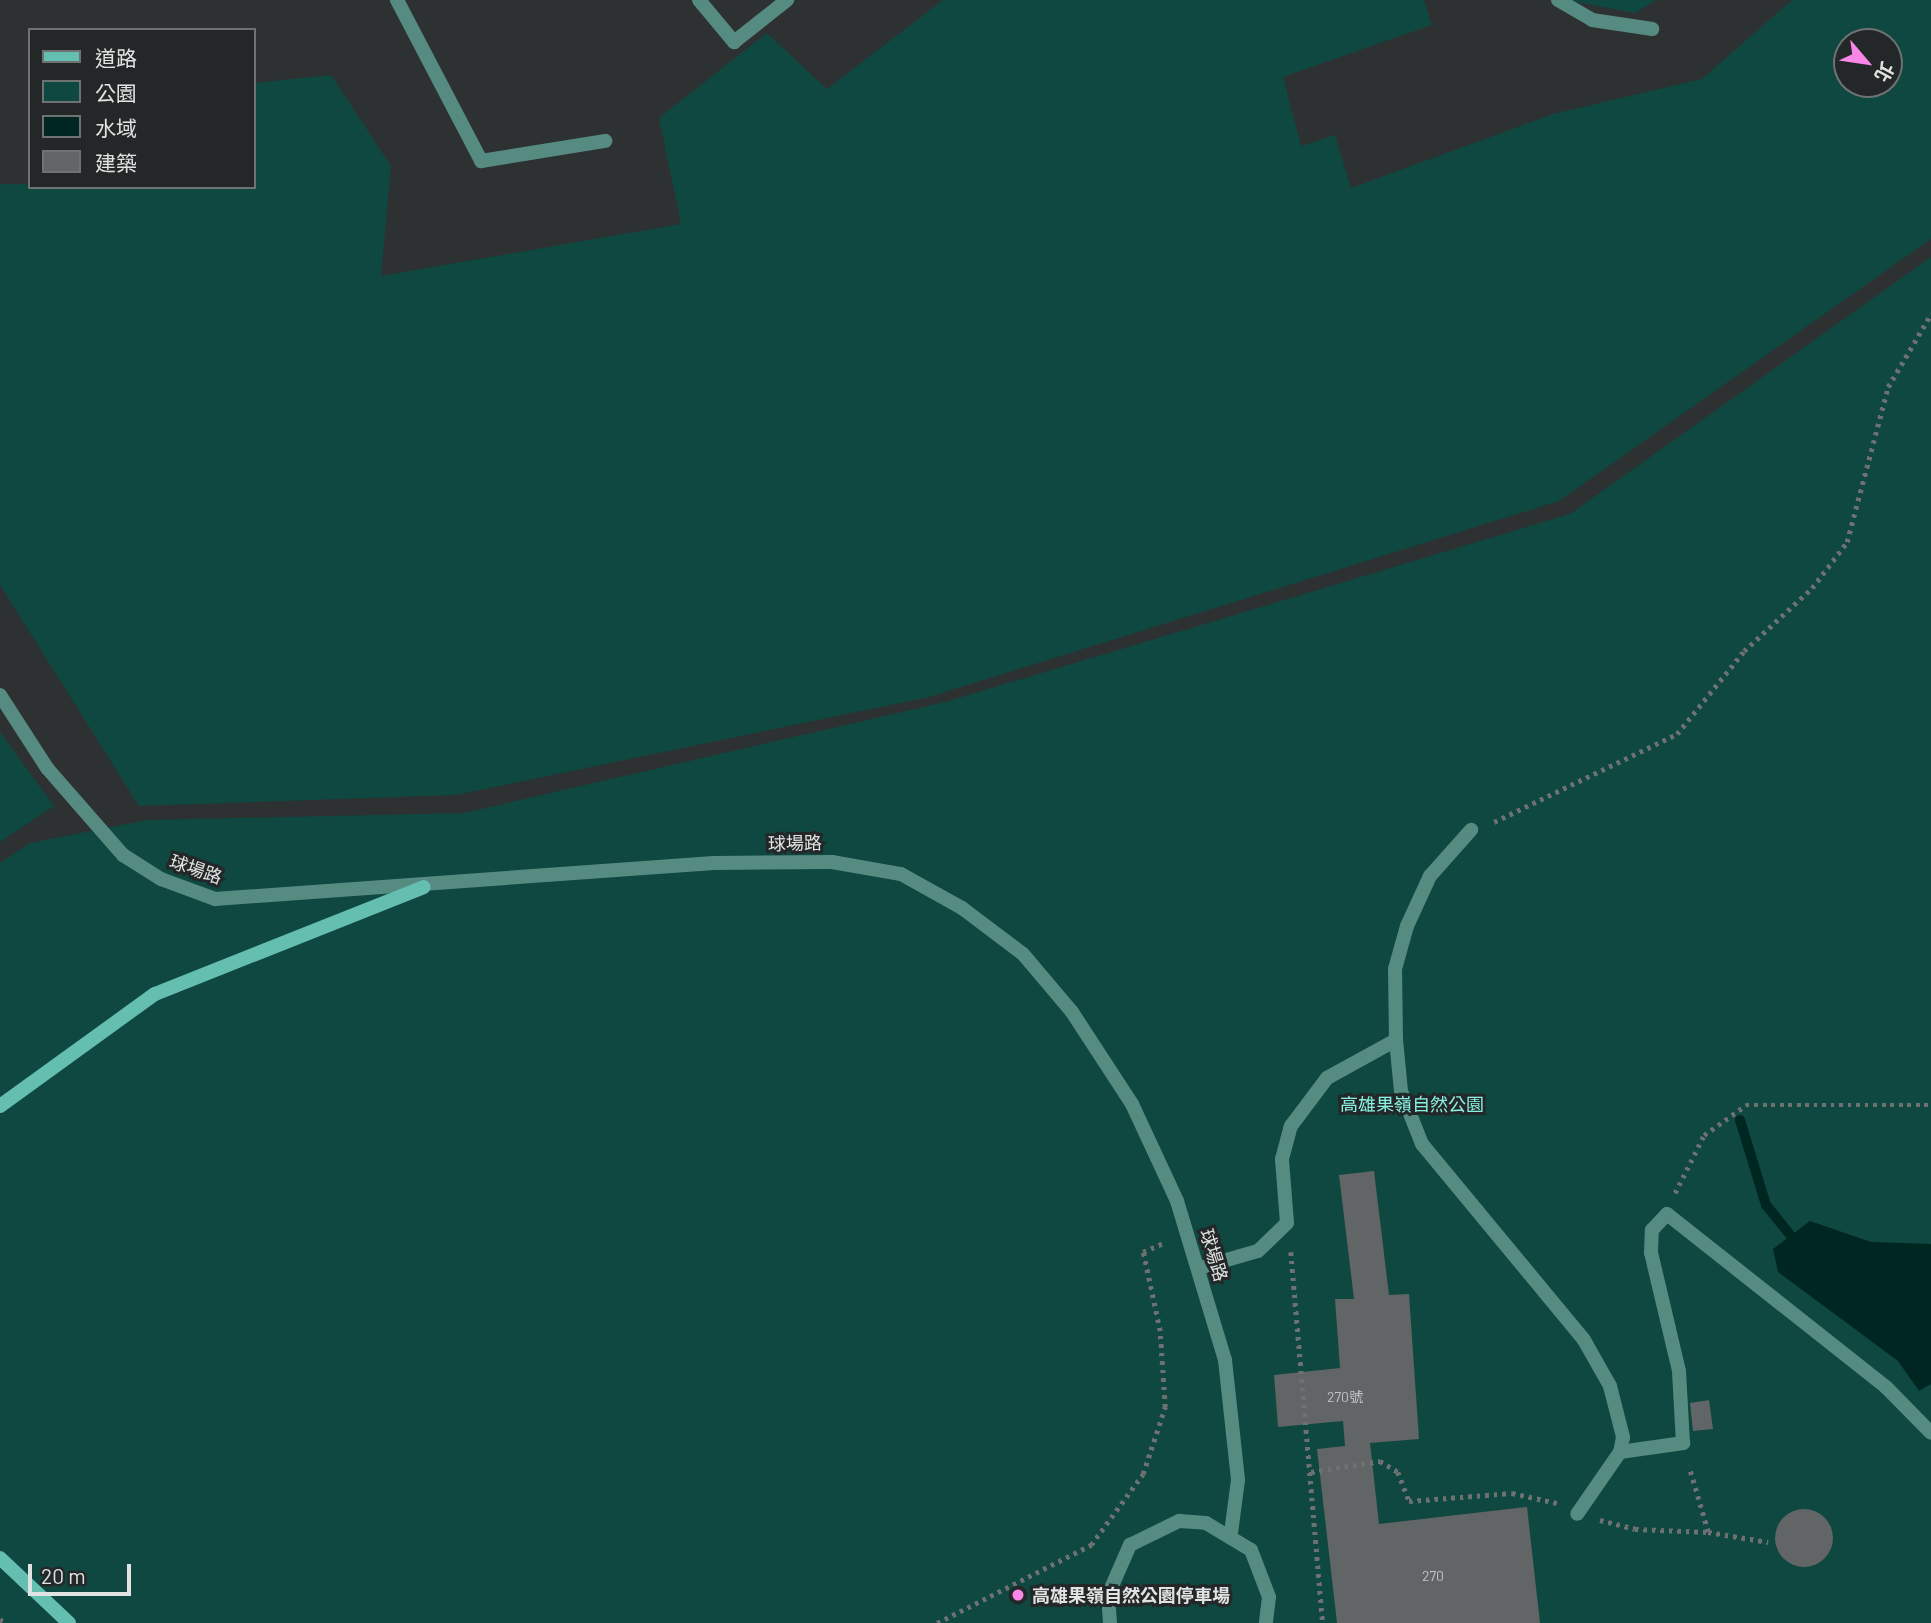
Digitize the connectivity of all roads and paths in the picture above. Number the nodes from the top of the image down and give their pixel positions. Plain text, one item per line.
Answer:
1 (397, 0) edge
2 (699, 0) edge
3 (787, 0) edge
4 (1558, 0) edge
5 (1651, 29) dead end
6 (605, 141) dead end
7 (1931, 314) edge
8 (0, 695) edge
9 (1471, 830) joint
10 (424, 887) junction
11 (1396, 1040) junction
12 (1931, 1105) edge
13 (0, 1106) edge
14 (1667, 1214) junction
15 (1287, 1223) junction
16 (1187, 1233) junction
17 (1199, 1268) junction
18 (1931, 1433) edge
19 (1682, 1443) junction
20 (1620, 1452) junction
21 (1311, 1472) junction
22 (1577, 1514) junction
23 (1708, 1532) junction
24 (1231, 1533) junction
25 (1768, 1542) dead end
26 (0, 1558) edge
27 (0, 1619) edge
28 (5, 1623) edge
29 (69, 1623) edge
30 (937, 1623) edge
31 (1110, 1623) edge
32 (1266, 1623) edge
33 (1323, 1623) edge

1 - 6 street
2 - 3 street
4 - 5 street
7 - 9 path
8 - 10 street, 球場路
9 - 11 street
10 - 13 street
10 - 16 street, 球場路
11 - 15 street
11 - 20 street
12 - 14 path
14 - 18 street
14 - 19 street
15 - 17 street
15 - 21 path
16 - 17 street, 球場路
16 - 30 path
17 - 24 street, 球場路
19 - 20 street
19 - 23 path
20 - 22 street
21 - 22 path
21 - 33 path
22 - 23 path
23 - 25 path
24 - 31 street
24 - 32 street
26 - 29 street
27 - 28 path

